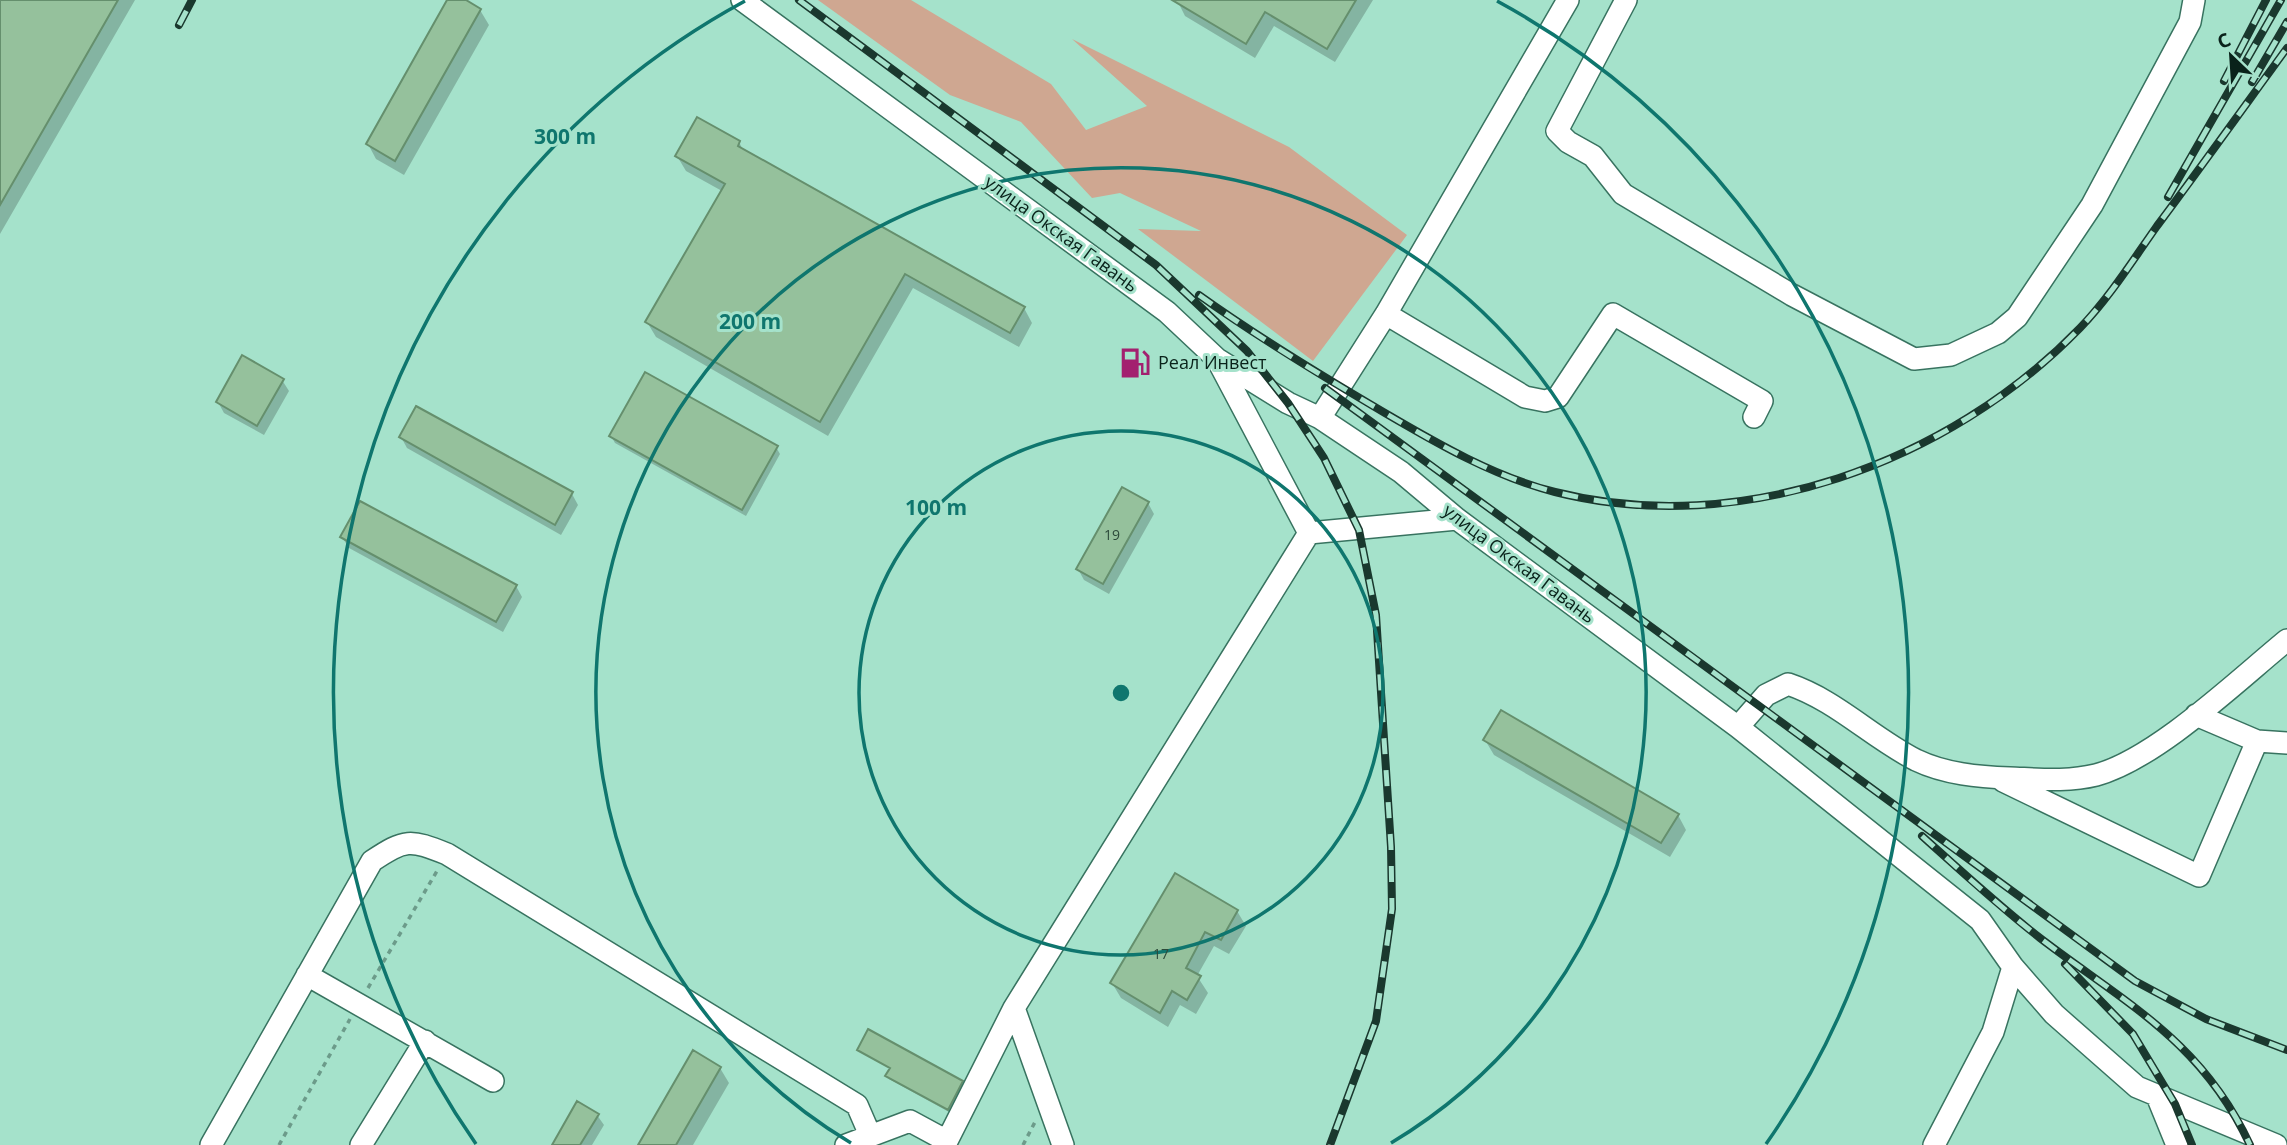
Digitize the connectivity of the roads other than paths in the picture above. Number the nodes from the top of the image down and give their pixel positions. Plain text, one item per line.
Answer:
1 (742, 0) edge
2 (1567, 0) edge
3 (1626, 0) edge
4 (2194, 0) edge
5 (1386, 314) junction
6 (1217, 359) junction
7 (1754, 417) dead end
8 (1320, 418) junction
9 (1457, 519) junction
10 (1309, 533) junction
11 (2287, 640) edge
12 (2196, 716) junction
13 (1738, 727) junction
14 (2256, 741) junction
15 (2287, 743) edge
16 (1994, 777) junction
17 (2013, 967) junction
18 (307, 975) junction
19 (1014, 1008) junction
20 (425, 1041) junction
21 (493, 1081) dead end
22 (2157, 1096) junction
23 (870, 1135) junction
24 (949, 1143) edge
25 (211, 1145) edge
26 (361, 1145) edge
27 (846, 1145) edge
28 (1063, 1145) edge
29 (1934, 1145) edge
30 (2178, 1145) edge
31 (2276, 1145) edge

1 - 6 street, улица Окская Гавань
2 - 5 street
3 - 4 street
5 - 7 street
5 - 8 street
6 - 8 street, улица Окская Гавань
6 - 10 street
8 - 9 street, улица Окская Гавань
9 - 10 street
9 - 13 street, улица Окская Гавань
10 - 19 street
11 - 12 street
12 - 14 street
12 - 16 street
13 - 16 street
13 - 17 street, улица Окская Гавань
14 - 15 street
14 - 16 street
17 - 22 street, улица Окская Гавань
17 - 29 street
18 - 20 street
18 - 23 street
18 - 25 street
19 - 24 street
19 - 28 street
20 - 21 street
20 - 26 street
22 - 30 street
22 - 31 street, улица Окская Гавань
23 - 24 street
23 - 27 street

